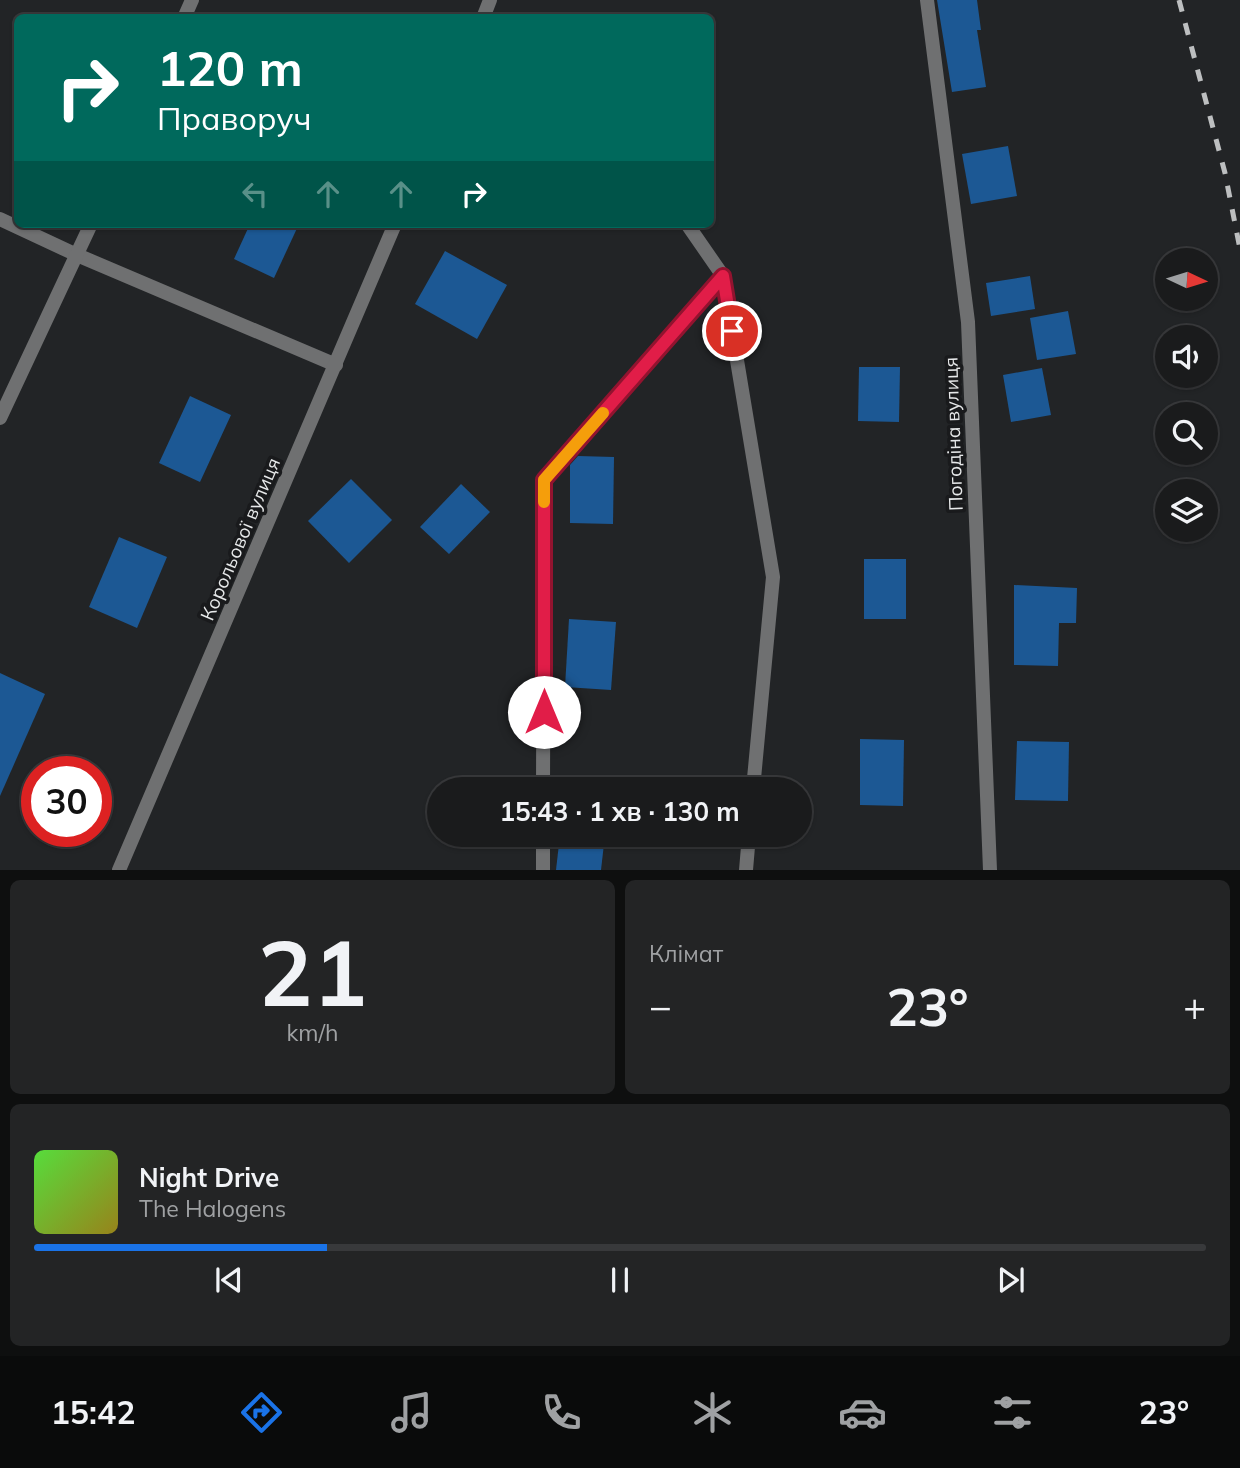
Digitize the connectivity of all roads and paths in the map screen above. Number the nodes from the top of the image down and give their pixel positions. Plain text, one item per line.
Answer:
1 (927, 0) edge
2 (19, 228) edge
3 (89, 228) edge
4 (393, 228) edge
5 (690, 228) edge
6 (76, 255) junction
7 (723, 276) junction
8 (335, 365) junction
9 (0, 418) edge
10 (543, 777) edge
11 (754, 777) edge
12 (543, 847) edge
13 (748, 847) edge
14 (119, 870) edge
15 (543, 870) edge
16 (746, 870) edge
17 (989, 870) edge

1 - 17 street, Погодіна вулиця
2 - 6 street
3 - 6 street
4 - 8 street, Корольової вулиця
5 - 7 street
6 - 8 street
6 - 9 street
7 - 10 street
7 - 11 street
8 - 14 street, Корольової вулиця
12 - 15 street
13 - 16 street

